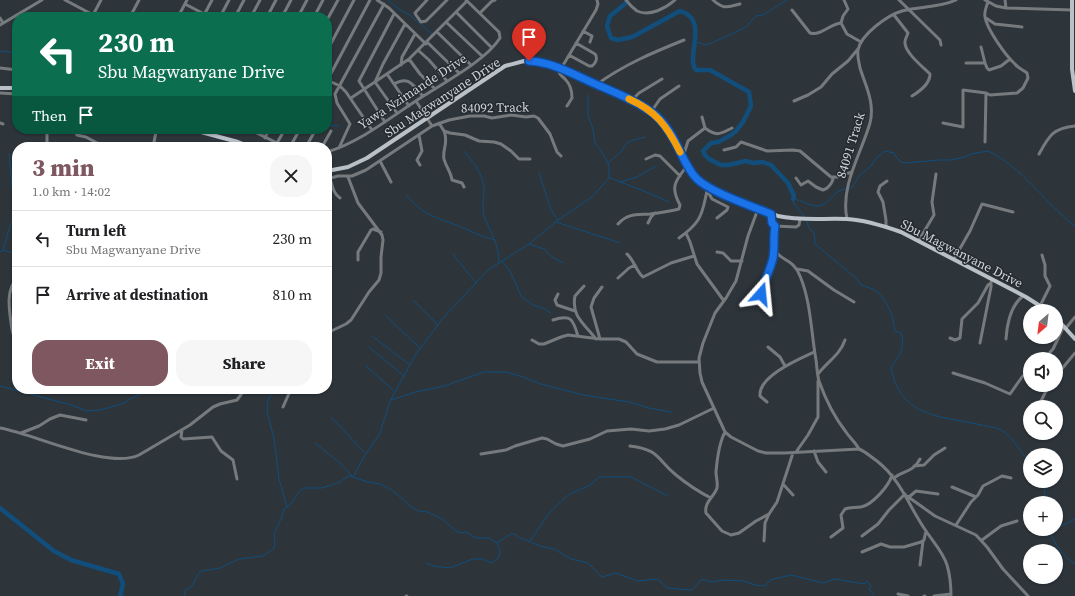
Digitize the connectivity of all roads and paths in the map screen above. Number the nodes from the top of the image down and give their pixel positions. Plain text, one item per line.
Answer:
1 (42, 0) edge
2 (65, 0) edge
3 (100, 0) edge
4 (140, 0) edge
5 (187, 0) edge
6 (212, 0) edge
7 (229, 0) edge
8 (244, 0) edge
9 (260, 0) edge
10 (276, 0) edge
11 (291, 0) edge
12 (307, 0) edge
13 (323, 0) edge
14 (338, 0) edge
15 (354, 0) edge
16 (370, 0) edge
17 (377, 0) edge
18 (427, 0) edge
19 (447, 0) edge
20 (466, 0) edge
21 (493, 0) edge
22 (597, 0) edge
23 (675, 0) edge
24 (713, 0) edge
25 (844, 0) edge
26 (899, 0) edge
27 (905, 0) edge
28 (956, 0) edge
29 (1005, 0) edge
30 (1072, 0) edge
31 (626, 1) edge
32 (987, 1) edge
33 (185, 4) junction
34 (384, 4) junction
35 (740, 4) dead end
36 (903, 4) junction
37 (1006, 8) junction
38 (792, 10) dead end
39 (909, 10) junction
40 (1072, 10) junction
41 (22, 12) edge
42 (87, 12) edge
43 (94, 12) edge
44 (133, 12) edge
45 (181, 12) edge
46 (198, 12) edge
47 (206, 12) edge
48 (223, 12) edge
49 (238, 12) edge
50 (254, 12) edge
51 (270, 12) edge
52 (285, 12) edge
53 (301, 12) edge
54 (317, 12) edge
55 (331, 12) edge
56 (456, 12) junction
57 (480, 13) junction
58 (394, 14) junction
59 (894, 15) junction
60 (985, 16) junction
61 (0, 18) edge
62 (12, 18) edge
63 (446, 22) junction
64 (841, 23) junction
65 (2, 24) edge
66 (405, 24) junction
67 (1022, 26) dead end
68 (583, 31) junction
69 (437, 32) junction
70 (1074, 33) edge
71 (415, 34) junction
72 (684, 40) dead end
73 (332, 42) edge
74 (590, 42) dead end
75 (861, 42) junction
76 (426, 43) junction
77 (576, 43) junction
78 (941, 45) dead end
79 (981, 47) dead end
80 (492, 48) junction
81 (858, 49) junction
82 (419, 51) junction
83 (569, 54) junction
84 (482, 56) junction
85 (409, 59) junction
86 (1010, 59) junction
87 (966, 63) dead end
88 (985, 63) junction
89 (401, 65) junction
90 (470, 65) junction
91 (0, 68) edge
92 (12, 69) edge
93 (560, 69) junction
94 (332, 71) edge
95 (459, 73) junction
96 (387, 74) junction
97 (662, 79) dead end
98 (447, 81) junction
99 (332, 82) edge
100 (375, 82) junction
101 (394, 84) junction
102 (596, 85) junction
103 (340, 86) junction
104 (679, 86) dead end
105 (1, 88) edge
106 (12, 88) edge
107 (364, 89) junction
108 (435, 89) junction
109 (1075, 91) edge
110 (2, 93) edge
111 (986, 93) junction
112 (12, 94) edge
113 (423, 96) junction
114 (912, 96) dead end
115 (351, 98) junction
116 (632, 100) junction
117 (416, 101) junction
118 (794, 101) dead end
119 (408, 106) junction
120 (567, 106) dead end
121 (651, 112) junction
122 (397, 114) junction
123 (426, 117) junction
124 (702, 117) dead end
125 (385, 122) junction
126 (439, 123) junction
127 (943, 123) dead end
128 (432, 126) junction
129 (1073, 126) edge
130 (705, 128) junction
131 (732, 128) dead end
132 (372, 130) junction
133 (444, 131) junction
134 (76, 134) edge
135 (208, 134) edge
136 (258, 134) edge
137 (267, 134) edge
138 (419, 135) junction
139 (265, 138) junction
140 (94, 142) edge
141 (238, 142) edge
142 (275, 142) edge
143 (985, 142) dead end
144 (339, 148) junction
145 (332, 150) edge
146 (724, 150) dead end
147 (1039, 154) dead end
148 (561, 156) dead end
149 (683, 157) junction
150 (530, 159) dead end
151 (646, 159) dead end
152 (380, 161) junction
153 (420, 165) dead end
154 (687, 166) junction
155 (332, 171) edge
156 (852, 172) junction
157 (936, 174) dead end
158 (680, 176) junction
159 (348, 177) junction
160 (332, 178) edge
161 (796, 178) dead end
162 (833, 178) junction
163 (887, 181) dead end
164 (391, 182) dead end
165 (332, 183) edge
166 (464, 187) dead end
167 (707, 189) junction
168 (340, 198) dead end
169 (758, 209) junction
170 (1014, 212) dead end
171 (655, 213) junction
172 (771, 214) junction
173 (717, 218) dead end
174 (801, 219) junction
175 (847, 219) junction
176 (648, 223) dead end
177 (618, 224) dead end
178 (775, 226) junction
179 (886, 226) junction
180 (381, 232) junction
181 (686, 233) junction
182 (679, 238) dead end
183 (919, 240) junction
184 (774, 248) junction
185 (717, 252) dead end
186 (627, 254) dead end
187 (1042, 255) dead end
188 (694, 256) junction
189 (954, 258) junction
190 (358, 260) dead end
191 (742, 261) junction
192 (636, 266) junction
193 (797, 269) junction
194 (618, 278) dead end
195 (992, 281) junction
196 (12, 285) edge
197 (584, 286) dead end
198 (602, 287) dead end
199 (558, 294) dead end
200 (1022, 296) junction
201 (724, 301) junction
202 (854, 302) dead end
203 (759, 304) dead end
204 (1036, 304) edge
205 (1041, 304) edge
206 (575, 311) junction
207 (1075, 317) edge
208 (552, 320) dead end
209 (12, 327) edge
210 (1065, 327) junction
211 (332, 330) edge
212 (578, 336) junction
213 (950, 338) dead end
214 (598, 339) junction
215 (1006, 339) dead end
216 (1075, 339) edge
217 (532, 340) dead end
218 (845, 340) dead end
219 (980, 343) dead end
220 (768, 347) dead end
221 (814, 352) junction
222 (1050, 352) edge
223 (1075, 353) edge
224 (699, 362) junction
225 (785, 366) junction
226 (1063, 368) edge
227 (953, 373) dead end
228 (818, 374) junction
229 (1023, 376) edge
230 (819, 379) junction
231 (241, 394) edge
232 (289, 394) edge
233 (767, 402) dead end
234 (283, 407) dead end
235 (714, 408) junction
236 (86, 420) dead end
237 (0, 428) edge
238 (182, 430) junction
239 (725, 432) junction
240 (21, 433) junction
241 (630, 446) dead end
242 (945, 448) dead end
243 (859, 449) junction
244 (814, 451) junction
245 (794, 452) junction
246 (481, 454) dead end
247 (920, 459) dead end
248 (914, 466) junction
249 (826, 472) dead end
250 (893, 477) junction
251 (1011, 478) dead end
252 (237, 479) dead end
253 (783, 484) junction
254 (952, 487) dead end
255 (938, 494) dead end
256 (793, 495) dead end
257 (907, 496) junction
258 (976, 497) junction
259 (711, 498) junction
260 (769, 514) junction
261 (1017, 520) dead end
262 (956, 525) junction
263 (926, 531) junction
264 (862, 536) dead end
265 (831, 537) dead end
266 (924, 540) junction
267 (982, 540) junction
268 (764, 541) dead end
269 (862, 552) dead end
270 (920, 565) dead end
271 (898, 594) dead end
272 (951, 595) edge
273 (908, 596) edge
274 (934, 596) edge
275 (1028, 596) edge

1 - 41 street
2 - 42 street
3 - 43 street
4 - 44 street
5 - 33 street
6 - 47 street
7 - 48 street
8 - 49 street
9 - 50 street
10 - 51 street
11 - 52 street
12 - 53 street
13 - 54 street
14 - 55 street
15 - 73 street
16 - 94 street
17 - 34 street
18 - 19 street
20 - 56 street
20 - 57 street
21 - 57 street
22 - 68 street
23 - 31 street
24 - 35 street
25 - 64 street
26 - 36 street
27 - 36 street
28 - 39 street
29 - 37 street
30 - 40 main road
32 - 37 street
32 - 60 street
33 - 45 street
33 - 46 street
34 - 58 street
34 - 103 street
36 - 39 street
37 - 40 street
38 - 64 street
39 - 59 street
39 - 78 street
40 - 70 main road
56 - 63 street
56 - 80 street
57 - 80 street, Yawa Nzimande Drive
58 - 66 street
58 - 107 street
59 - 75 street
59 - 114 street
60 - 67 street
60 - 86 street
61 - 65 street
62 - 65 street
63 - 69 street
63 - 84 street
64 - 75 street
66 - 71 street
66 - 100 street
68 - 74 street
68 - 77 street
69 - 76 street
69 - 90 street
70 - 109 main road
71 - 76 street
71 - 89 street
72 - 102 street
75 - 81 street
76 - 82 street
76 - 95 street
77 - 83 street
77 - 83 street
79 - 88 street
80 - 84 street, Yawa Nzimande Drive
81 - 118 street
81 - 156 street, 84091 Track
82 - 85 street
82 - 98 street
83 - 93 street
84 - 90 street, Yawa Nzimande Drive
85 - 89 street
85 - 108 street
86 - 88 street
86 - 111 street
87 - 88 street
89 - 96 street
90 - 95 street, Yawa Nzimande Drive
91 - 92 street
93 - 102 main road, Sbu Magwanyane Drive
93 - 120 street
93 - 123 main road, Sbu Magwanyane Drive
95 - 98 street, Yawa Nzimande Drive
96 - 100 street
96 - 101 street
97 - 116 street
98 - 108 street, Yawa Nzimande Drive
99 - 103 street
100 - 107 street
100 - 122 street
101 - 113 street
101 - 119 street
102 - 116 main road, Sbu Magwanyane Drive
103 - 115 street
103 - 144 street
104 - 121 street
105 - 106 main road
105 - 110 street
107 - 115 street
107 - 125 street
108 - 113 street, Yawa Nzimande Drive
110 - 112 street
111 - 127 street
111 - 143 street
113 - 117 street, Yawa Nzimande Drive
115 - 132 street
116 - 121 main road, Sbu Magwanyane Drive
117 - 119 street, Yawa Nzimande Drive
117 - 123 street
119 - 122 street, Yawa Nzimande Drive
121 - 149 main road, Sbu Magwanyane Drive
122 - 125 street, Yawa Nzimande Drive
123 - 128 street
123 - 155 main road, Sbu Magwanyane Drive
124 - 130 street
125 - 132 street, Yawa Nzimande Drive
126 - 128 street, 84092 Track
126 - 133 street
126 - 148 street, 84092 Track
128 - 138 street, 84092 Track
129 - 147 street
130 - 131 street
130 - 149 street
132 - 144 street, Yawa Nzimande Drive
133 - 150 street
133 - 166 street
134 - 140 street
135 - 141 main road
136 - 139 street
137 - 139 street
138 - 152 street, 84092 Track
138 - 153 street
139 - 142 street
144 - 145 street, Yawa Nzimande Drive
146 - 162 street
149 - 154 main road, Sbu Magwanyane Drive
151 - 158 street
152 - 159 street, 84092 Track
152 - 164 street
154 - 158 street
154 - 167 main road, Sbu Magwanyane Drive
156 - 162 street
156 - 175 street, 84091 Track
157 - 183 street
158 - 171 street
159 - 160 street, 84092 Track
159 - 180 street
161 - 162 street
163 - 179 street
165 - 168 street
167 - 169 main road, Sbu Magwanyane Drive
167 - 173 street
167 - 181 street
169 - 172 main road, Sbu Magwanyane Drive
169 - 191 street
170 - 189 street
171 - 176 street
171 - 177 street
172 - 174 main road, Sbu Magwanyane Drive
172 - 178 street
174 - 175 main road, Sbu Magwanyane Drive
174 - 178 street
175 - 179 main road, Sbu Magwanyane Drive
178 - 184 street
179 - 183 main road, Sbu Magwanyane Drive
180 - 190 street
180 - 211 street
181 - 182 street
181 - 188 street
183 - 189 main road, Sbu Magwanyane Drive
184 - 193 street
184 - 203 street
185 - 191 street
186 - 192 street
187 - 205 street
188 - 192 street
188 - 201 street
189 - 195 main road, Sbu Magwanyane Drive
191 - 201 street
192 - 194 street
193 - 202 street
193 - 221 street
195 - 200 main road, Sbu Magwanyane Drive
195 - 213 street
195 - 219 street
196 - 209 street
197 - 206 street
198 - 214 street
199 - 206 street
200 - 204 main road, Sbu Magwanyane Drive
200 - 215 street
201 - 224 street
206 - 214 street
207 - 210 street
208 - 212 street
210 - 216 main road
210 - 222 street
212 - 214 street
212 - 217 street
214 - 224 street
218 - 228 street
220 - 225 street
221 - 225 street
221 - 228 street
223 - 226 street
224 - 235 street
225 - 233 street
227 - 229 street
228 - 230 street
230 - 243 street
230 - 245 street
231 - 238 street
232 - 234 street
235 - 239 street
235 - 246 street
236 - 240 street
237 - 240 street
238 - 240 street
238 - 252 street
239 - 245 street
239 - 259 street
241 - 259 street
242 - 248 street
243 - 244 street
243 - 250 street
244 - 245 street
244 - 249 street
245 - 253 street
247 - 248 street
248 - 250 street
250 - 257 street
250 - 265 street
251 - 258 street
253 - 256 street
253 - 260 street
254 - 258 street
255 - 257 street
257 - 262 street
257 - 263 street
257 - 264 street
258 - 262 street
259 - 260 street
260 - 268 street
261 - 267 street
262 - 267 street
263 - 266 street
263 - 272 street
266 - 269 street
266 - 270 street
267 - 275 street
271 - 273 street
272 - 274 street

